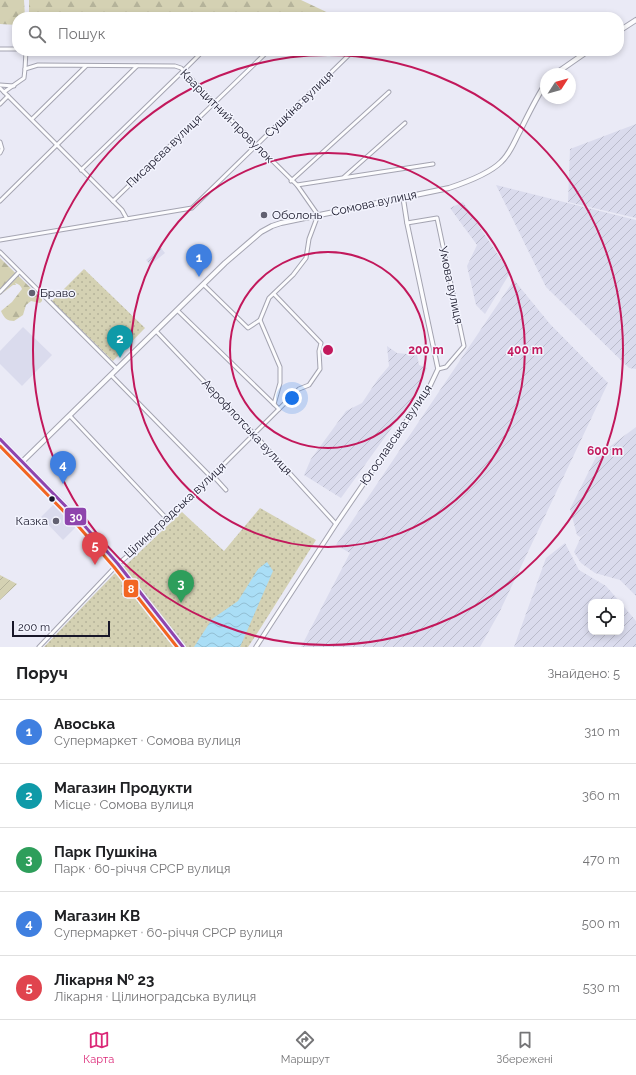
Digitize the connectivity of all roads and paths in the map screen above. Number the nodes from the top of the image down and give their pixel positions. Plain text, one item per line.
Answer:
1 (636, 20) edge
2 (624, 28) edge
3 (0, 49) edge
4 (12, 49) edge
5 (26, 56) edge
6 (198, 56) edge
7 (263, 56) edge
8 (348, 56) edge
9 (581, 56) edge
10 (86, 66) junction
11 (137, 66) junction
12 (564, 68) edge
13 (25, 69) junction
14 (183, 71) junction
15 (0, 85) edge
16 (14, 86) junction
17 (0, 88) edge
18 (4, 92) junction
19 (390, 92) dead end
20 (540, 92) edge
21 (8, 96) junction
22 (214, 103) junction
23 (0, 104) edge
24 (32, 120) junction
25 (405, 123) dead end
26 (0, 142) edge
27 (57, 145) junction
28 (256, 146) junction
29 (0, 153) edge
30 (433, 164) dead end
31 (81, 170) junction
32 (344, 177) junction
33 (291, 180) junction
34 (297, 185) junction
35 (403, 197) junction
36 (0, 201) edge
37 (113, 201) junction
38 (318, 215) junction
39 (127, 219) junction
40 (407, 223) junction
41 (0, 240) edge
42 (0, 252) edge
43 (19, 272) junction
44 (204, 285) junction
45 (0, 292) edge
46 (274, 294) junction
47 (178, 311) junction
48 (260, 320) junction
49 (156, 331) junction
50 (117, 369) junction
51 (438, 369) junction
52 (111, 374) junction
53 (274, 404) junction
54 (279, 408) junction
55 (70, 416) junction
56 (254, 434) junction
57 (0, 439) edge
58 (22, 462) junction
59 (211, 477) junction
60 (226, 490) dead end
61 (167, 519) junction
62 (336, 524) junction
63 (118, 564) junction
64 (39, 647) edge
65 (183, 647) edge
66 (256, 647) edge

1 - 2 main road
3 - 4 street
5 - 13 street
6 - 14 street
7 - 22 street, Писарєва вулиця
8 - 28 street, Сушкіна вулиця
9 - 12 main road
10 - 11 street, Кварцитний провулок
10 - 13 street, Кварцитний провулок
10 - 24 street
11 - 14 street, Кварцитний провулок
11 - 27 street
13 - 16 street
14 - 22 street, Кварцитний провулок
14 - 31 street
15 - 16 street
16 - 18 street
17 - 18 street
18 - 21 street
19 - 33 street
20 - 35 main road, Сомова вулиця
21 - 23 street
21 - 24 street
22 - 28 street, Кварцитний провулок
22 - 37 street, Писарєва вулиця
24 - 27 street
25 - 32 street
26 - 29 street
27 - 31 street
27 - 36 street
28 - 33 street, Кварцитний провулок
28 - 39 street, Сушкіна вулиця
30 - 32 street
31 - 37 street
32 - 34 street
33 - 34 street, Кварцитний провулок
34 - 38 street, Кварцитний провулок
35 - 38 main road, Сомова вулиця
35 - 40 street
37 - 39 street
38 - 44 main road, Сомова вулиця
38 - 46 street
39 - 41 street
40 - 51 street
40 - 51 street, Умова вулиця
42 - 43 street
43 - 45 street
43 - 50 street
44 - 47 main road, Сомова вулиця
44 - 48 street
46 - 48 street
46 - 54 street, Цілиноградська вулиця
47 - 49 main road, Сомова вулиця
47 - 53 street
48 - 53 street
49 - 50 main road, Сомова вулиця
49 - 56 street, Аерофлотська вулиця
50 - 52 main road, Сомова вулиця
51 - 62 street, Югославська вулиця
52 - 55 main road, Сомова вулиця
52 - 59 street
53 - 54 street
54 - 56 street, Цілиноградська вулиця
55 - 58 main road, Сомова вулиця
55 - 61 street
56 - 59 street, Цілиноградська вулиця
56 - 62 street, Аерофлотська вулиця
57 - 58 street
58 - 63 main road
59 - 60 street
59 - 61 street, Цілиноградська вулиця
61 - 63 street, Цілиноградська вулиця
62 - 66 street, Югославська вулиця
63 - 64 street, Цілиноградська вулиця
63 - 65 main road

